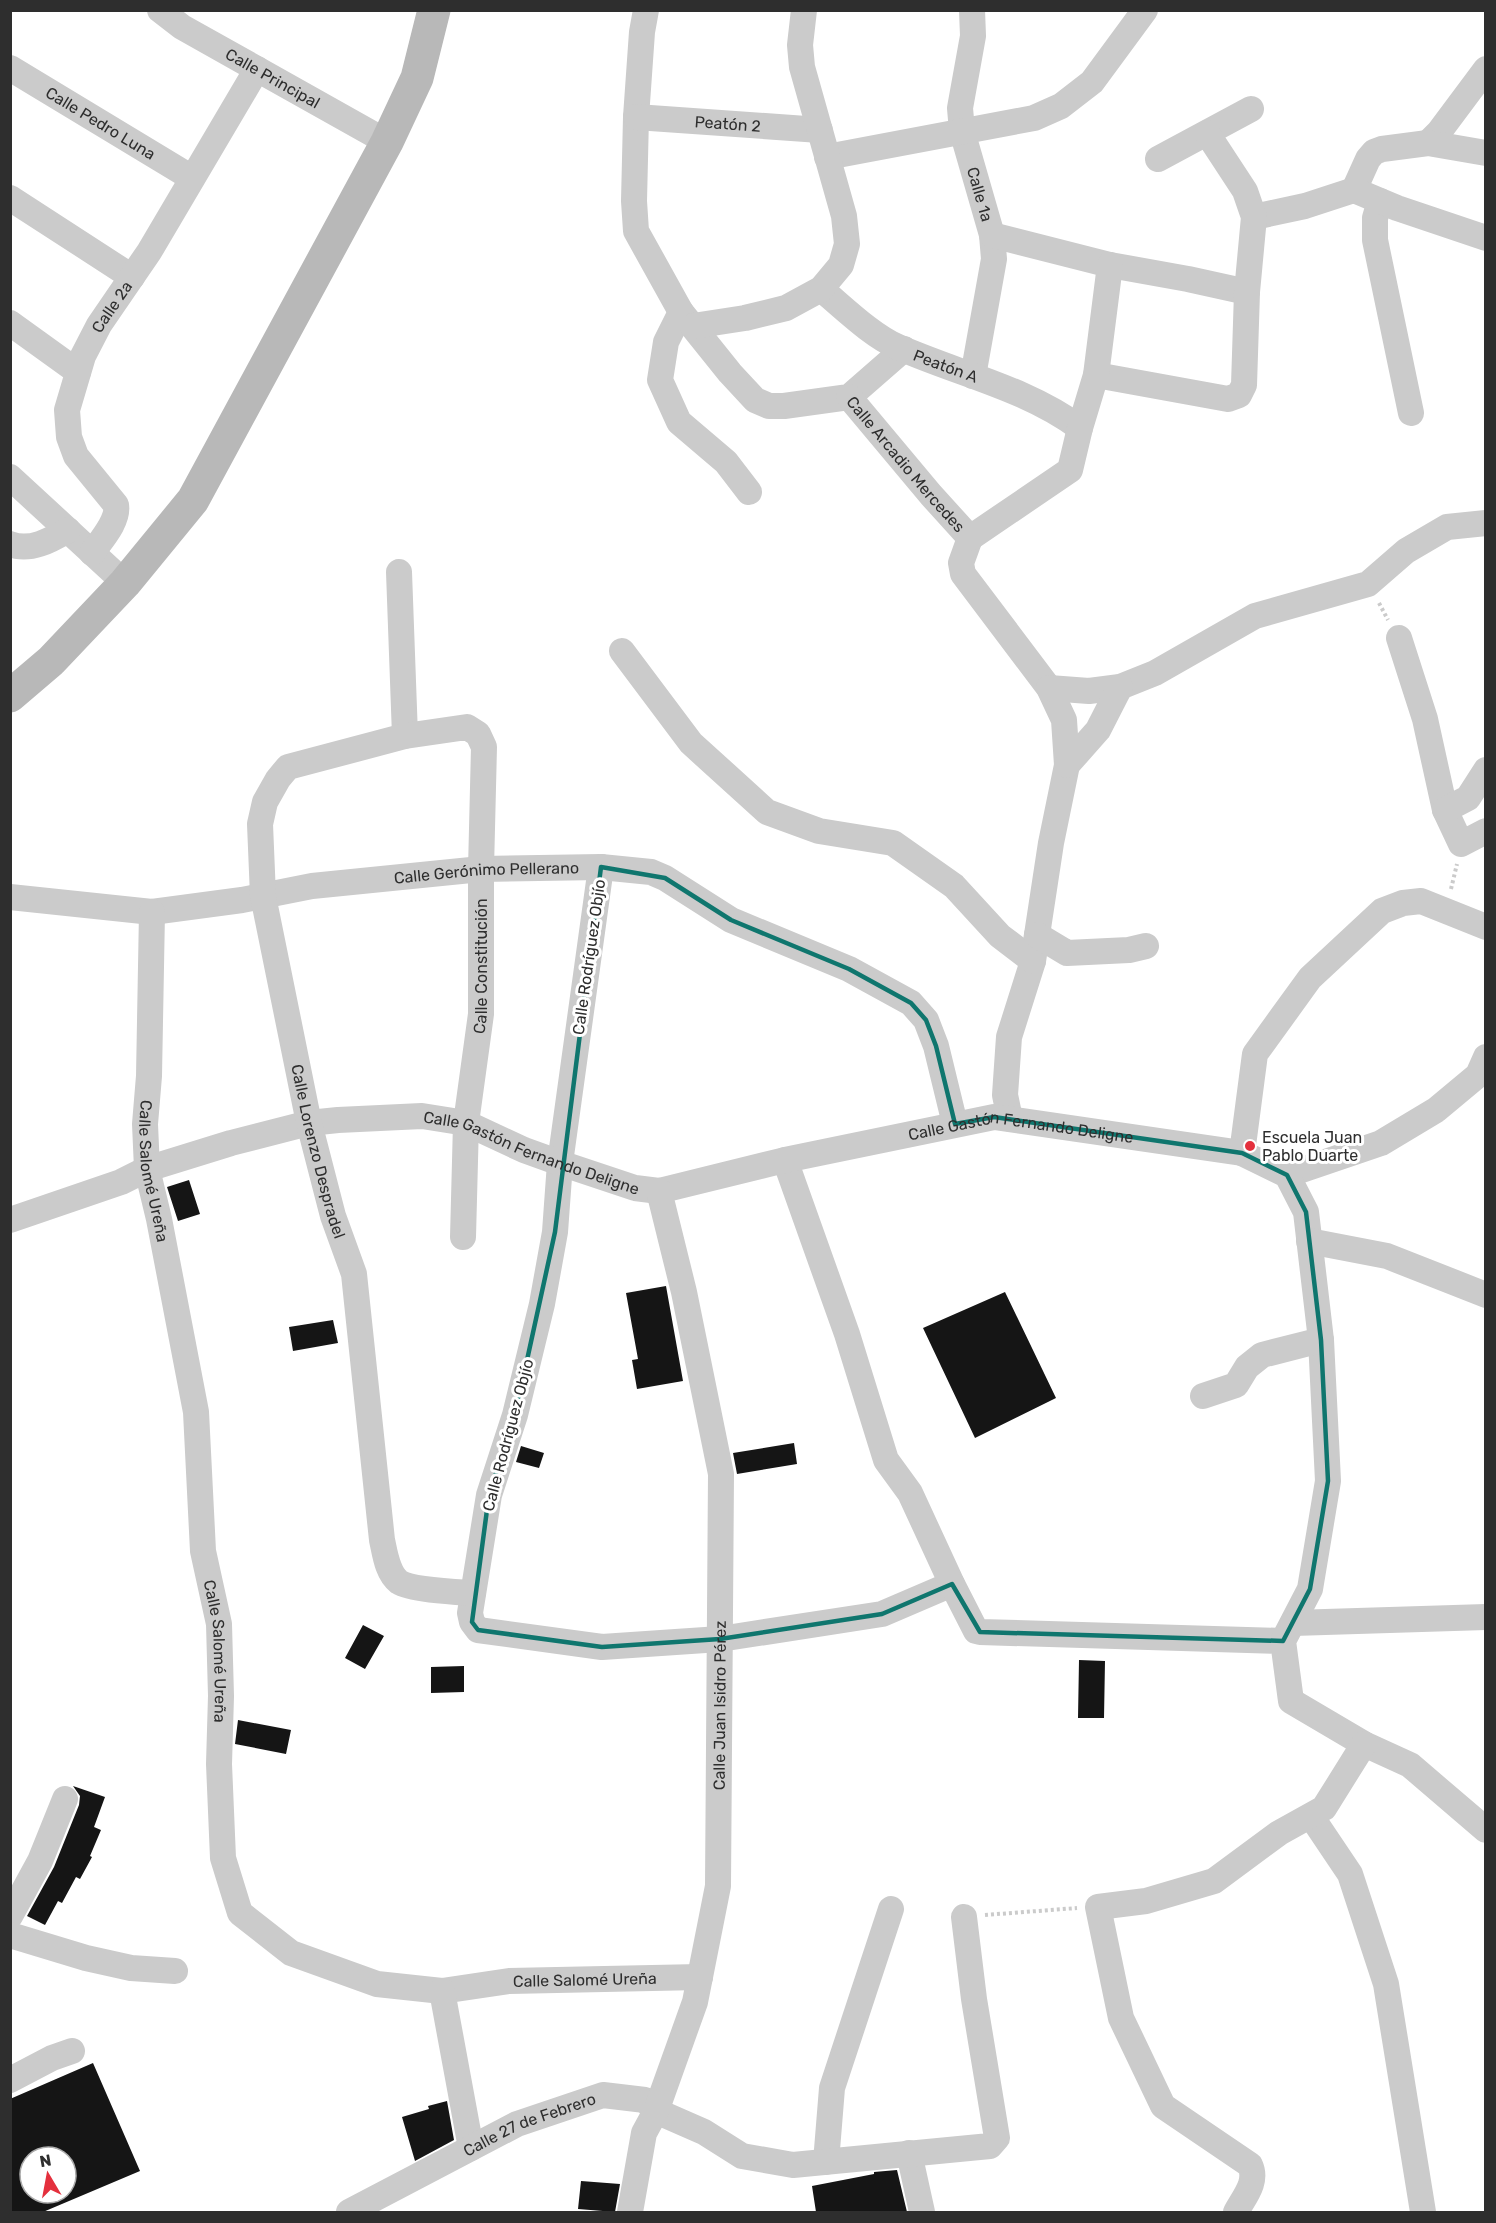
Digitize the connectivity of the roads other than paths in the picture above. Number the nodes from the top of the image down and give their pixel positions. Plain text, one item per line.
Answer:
1 (160, 10) edge
2 (434, 10) edge
3 (646, 10) edge
4 (804, 10) edge
5 (972, 10) edge
6 (1145, 10) edge
7 (188, 19) edge
8 (10, 68) edge
9 (256, 69) junction
10 (1485, 69) edge
11 (1251, 109) dead end
12 (636, 117) junction
13 (820, 130) junction
14 (962, 132) junction
15 (1207, 133) junction
16 (387, 142) junction
17 (1428, 143) junction
18 (1485, 153) edge
19 (827, 157) junction
20 (1158, 159) dead end
21 (192, 178) junction
22 (1354, 190) junction
23 (10, 198) edge
24 (1380, 201) junction
25 (1254, 217) junction
26 (992, 235) junction
27 (1485, 238) edge
28 (1110, 265) junction
29 (132, 277) junction
30 (821, 289) junction
31 (1247, 292) junction
32 (687, 319) junction
33 (10, 323) edge
34 (904, 349) junction
35 (78, 372) junction
36 (1096, 375) junction
37 (974, 376) junction
38 (849, 397) junction
39 (1411, 413) dead end
40 (1080, 428) junction
41 (10, 477) edge
42 (749, 492) dead end
43 (1485, 523) edge
44 (68, 530) junction
45 (970, 538) junction
46 (10, 544) edge
47 (92, 553) junction
48 (399, 572) dead end
49 (125, 583) junction
50 (1399, 638) road end
51 (622, 651) dead end
52 (1120, 687) junction
53 (1049, 688) junction
54 (10, 696) edge
55 (405, 736) junction
56 (1067, 765) junction
57 (1485, 770) edge
58 (1446, 810) junction
59 (1485, 831) edge
60 (601, 867) junction
61 (481, 869) junction
62 (263, 896) junction
63 (10, 897) edge
64 (152, 912) junction
65 (1485, 927) edge
66 (1037, 935) junction
67 (1146, 946) dead end
68 (1033, 961) junction
69 (1485, 1057) edge
70 (1010, 1119) junction
71 (309, 1123) junction
72 (466, 1123) junction
73 (955, 1124) junction
74 (1242, 1153) junction
75 (785, 1160) junction
76 (560, 1163) junction
77 (147, 1170) junction
78 (1287, 1175) junction
79 (659, 1191) junction
80 (10, 1220) edge
81 (463, 1237) dead end
82 (1309, 1240) junction
83 (1485, 1295) edge
84 (1321, 1340) junction
85 (1203, 1396) dead end
86 (952, 1584) junction
87 (473, 1593) junction
88 (1485, 1617) edge
89 (1288, 1632) junction
90 (720, 1640) junction
91 (1364, 1744) junction
92 (65, 1799) dead end
93 (1311, 1816) junction
94 (1485, 1830) edge
95 (891, 1909) dead end
96 (10, 1916) edge
97 (964, 1917) road end
98 (10, 1935) edge
99 (175, 1971) dead end
100 (700, 1977) junction
101 (442, 1991) junction
102 (72, 2051) dead end
103 (10, 2080) edge
104 (656, 2111) junction
105 (471, 2148) junction
106 (909, 2154) junction
107 (826, 2162) junction
108 (349, 2212) edge
109 (630, 2212) edge
110 (922, 2212) edge
111 (1236, 2212) edge
112 (1423, 2212) edge

1 - 7 street, Calle Principal
2 - 16 main road
3 - 12 street, Calle Arcadio Mercedes
4 - 13 street
5 - 14 street, Calle 1a
6 - 14 street
7 - 9 street, Calle Principal
8 - 21 street, Calle Pedro Luna
9 - 16 street, Calle Principal
9 - 21 street, Calle 2a
10 - 17 street
11 - 15 street
12 - 13 street, Peatón 2
12 - 32 street, Calle Arcadio Mercedes
13 - 19 street
14 - 19 street
14 - 26 street, Calle 1a
15 - 20 street
15 - 25 street
16 - 49 main road
17 - 18 street
17 - 22 street
19 - 30 street
21 - 29 street, Calle 2a
22 - 24 street
22 - 25 street
23 - 29 street
24 - 27 street
24 - 39 street
25 - 31 street
26 - 28 street
26 - 37 street, Calle 1a
28 - 31 street
28 - 36 street
29 - 35 street, Calle 2a
30 - 32 street
30 - 34 street, Peatón A
31 - 36 street
32 - 38 street, Calle Arcadio Mercedes
32 - 42 street
33 - 35 street
34 - 37 street, Peatón A
34 - 38 street
35 - 47 street, Calle 2a
36 - 40 street
37 - 40 street, Peatón A
38 - 45 street, Calle Arcadio Mercedes
40 - 45 street
41 - 44 street
43 - 52 street
44 - 46 street
44 - 47 street
45 - 53 street, Calle Arcadio Mercedes
47 - 49 street
48 - 55 street
49 - 54 main road
50 - 58 street
51 - 68 street
52 - 53 street
52 - 56 street
53 - 56 street, Calle Arcadio Mercedes
55 - 61 street, Calle Constitución
55 - 62 street, Calle Lorenzo Despradel
56 - 66 street, Calle Arcadio Mercedes
57 - 58 street
58 - 59 street
60 - 61 street, Calle Gerónimo Pellerano
60 - 73 street, Calle Gerónimo Pellerano
60 - 76 street, Calle Rodríguez Objío
61 - 62 street, Calle Gerónimo Pellerano
61 - 72 street, Calle Constitución
62 - 64 street, Calle Gerónimo Pellerano
62 - 71 street, Calle Lorenzo Despradel
63 - 64 street, Calle Gerónimo Pellerano
64 - 77 street, Calle Salomé Ureña
65 - 74 street
66 - 67 street
66 - 68 street, Calle Arcadio Mercedes
68 - 70 street, Calle Arcadio Mercedes
69 - 78 street
70 - 73 street, Calle Gastón Fernando Deligne
70 - 74 street, Calle Gastón Fernando Deligne
71 - 72 street, Calle Gastón Fernando Deligne
71 - 77 street, Calle Gastón Fernando Deligne
71 - 87 street, Calle Lorenzo Despradel
72 - 76 street, Calle Gastón Fernando Deligne
72 - 81 street, Calle Constitución
73 - 75 street, Calle Gastón Fernando Deligne
74 - 78 street, Calle Gastón Fernando Deligne
75 - 79 street, Calle Gastón Fernando Deligne
75 - 86 street
76 - 79 street, Calle Gastón Fernando Deligne
76 - 87 street, Calle Rodríguez Objío
77 - 80 street, Calle Gastón Fernando Deligne
77 - 101 street, Calle Salomé Ureña
78 - 82 street
79 - 90 street, Calle Juan Isidro Pérez
82 - 83 street
82 - 84 street
84 - 85 street
84 - 89 street
86 - 89 street
86 - 90 street, Calle Rodríguez Objío
87 - 90 street, Calle Rodríguez Objío
88 - 89 street
89 - 91 street
90 - 100 street, Calle Juan Isidro Pérez
91 - 93 street
91 - 94 street
92 - 96 street
93 - 111 street
93 - 112 street
95 - 107 street
97 - 106 street, Calle 27 de Febrero
98 - 99 street
100 - 101 street, Calle Salomé Ureña
100 - 104 street, Calle Juan Isidro Pérez
101 - 105 street
102 - 103 street
104 - 105 street, Calle 27 de Febrero
104 - 107 street, Calle 27 de Febrero
104 - 109 street, Calle Juan Isidro Pérez
105 - 108 street, Calle 27 de Febrero
106 - 107 street, Calle 27 de Febrero
106 - 110 street

